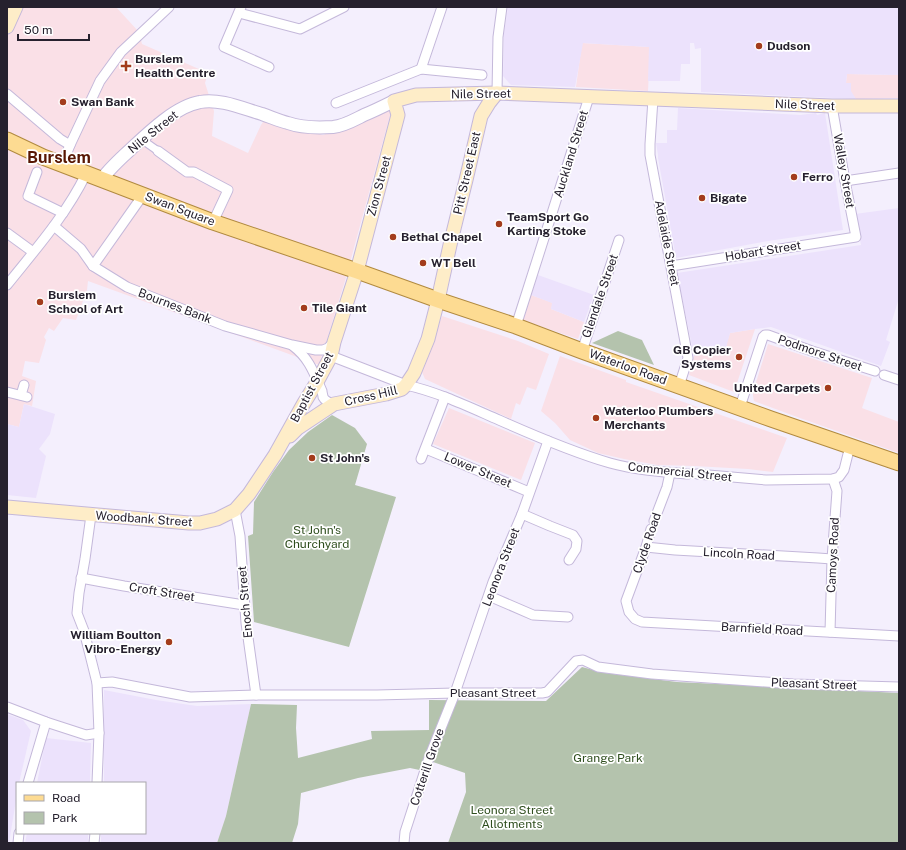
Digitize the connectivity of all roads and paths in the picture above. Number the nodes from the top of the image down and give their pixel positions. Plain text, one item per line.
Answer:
1 (16, 7) edge
2 (169, 7) edge
3 (344, 7) edge
4 (442, 7) edge
5 (502, 7) edge
6 (240, 10) edge
7 (7, 27) edge
8 (269, 67) dead end
9 (421, 69) junction
10 (482, 75) dead end
11 (497, 93) junction
12 (7, 94) edge
13 (472, 94) junction
14 (589, 96) junction
15 (653, 99) junction
16 (394, 101) junction
17 (336, 103) dead end
18 (832, 106) junction
19 (899, 106) edge
20 (481, 116) junction
21 (141, 139) junction
22 (7, 140) edge
23 (70, 145) junction
24 (158, 151) joint
25 (43, 157) junction
26 (62, 165) junction
27 (37, 172) joint
28 (86, 174) junction
29 (899, 174) edge
30 (102, 179) junction
31 (845, 181) junction
32 (143, 195) junction
33 (63, 213) junction
34 (213, 222) junction
35 (54, 226) junction
36 (7, 233) edge
37 (856, 237) joint
38 (619, 240) dead end
39 (33, 252) junction
40 (93, 266) junction
41 (671, 266) junction
42 (357, 270) junction
43 (7, 285) edge
44 (438, 300) junction
45 (516, 326) junction
46 (334, 342) junction
47 (292, 345) junction
48 (582, 351) junction
49 (331, 356) junction
50 (875, 372) joint
51 (884, 375) joint
52 (899, 380) edge
53 (317, 382) junction
54 (24, 385) dead end
55 (406, 385) junction
56 (679, 386) junction
57 (7, 392) edge
58 (445, 397) junction
59 (334, 404) junction
60 (740, 407) junction
61 (548, 441) junction
62 (850, 446) junction
63 (426, 449) junction
64 (275, 455) junction
65 (422, 459) dead end
66 (899, 463) edge
67 (670, 473) junction
68 (833, 479) junction
69 (530, 492) junction
70 (7, 507) edge
71 (235, 510) junction
72 (522, 514) junction
73 (91, 515) junction
74 (646, 547) junction
75 (832, 559) junction
76 (569, 560) dead end
77 (81, 578) junction
78 (489, 596) junction
79 (244, 605) junction
80 (629, 612) joint
81 (568, 617) dead end
82 (830, 632) junction
83 (899, 636) edge
84 (97, 683) junction
85 (899, 687) edge
86 (455, 693) junction
87 (256, 695) junction
88 (7, 707) edge
89 (46, 722) junction
90 (99, 733) junction
91 (28, 782) edge
92 (98, 782) edge
93 (404, 843) edge

1 - 7 main road
2 - 23 street
3 - 6 street
4 - 9 street
5 - 11 street
6 - 8 street
9 - 10 street
9 - 17 street
11 - 13 main road, Nile Street
11 - 14 main road, Nile Street
11 - 20 main road, Pitt Street East
12 - 23 street
13 - 16 main road, Nile Street
13 - 20 main road, Pitt Street East
14 - 15 main road, Nile Street
14 - 45 street, Auckland Street
15 - 18 main road, Nile Street
15 - 41 street, Adelaide Street
16 - 21 street, Nile Street
16 - 42 main road, Zion Street
18 - 19 main road, Nile Street
18 - 31 street, Walley Street
20 - 44 main road, Pitt Street East
21 - 24 street
21 - 30 street, Nile Street
22 - 25 main road, Swan Square
23 - 26 street
24 - 34 street
25 - 26 main road, Swan Square
25 - 27 street
26 - 28 main road, Swan Square
27 - 33 street
28 - 30 main road, Swan Square
28 - 33 street
29 - 31 street
30 - 32 main road, Swan Square
31 - 37 street, Walley Street
32 - 34 main road, Swan Square
32 - 40 street
33 - 35 street
34 - 42 main road, Swan Square
35 - 39 street
35 - 40 street, Bournes Bank
36 - 39 street
37 - 41 street, Hobart Street
38 - 48 street, Glendale Street
39 - 43 street
40 - 47 street, Bournes Bank
41 - 56 street, Adelaide Street
42 - 44 main road, Waterloo Road
42 - 46 main road, Baptist Street
44 - 45 main road, Waterloo Road
44 - 55 main road, Pitt Street East
45 - 48 main road, Waterloo Road
46 - 47 street, Bournes Bank
46 - 49 main road, Baptist Street
47 - 53 street, Bournes Bank
48 - 56 main road, Waterloo Road
49 - 53 main road, Baptist Street
49 - 55 street, Commercial Street
50 - 51 street
50 - 60 street, Podmore Street
51 - 52 street
53 - 59 street, Cross Hill
53 - 64 main road, Baptist Street
54 - 57 street
55 - 58 street, Commercial Street
55 - 59 main road, Cross Hill
56 - 60 main road, Waterloo Road
58 - 61 street, Commercial Street
58 - 63 street
59 - 64 main road, Cross Hill
60 - 62 main road, Waterloo Road
61 - 67 street, Commercial Street
61 - 69 street, Leonora Street
62 - 66 main road, Waterloo Road
62 - 68 street
63 - 65 street
63 - 69 street, Lower Street
64 - 71 main road, Woodbank Street
67 - 68 street, Commercial Street
67 - 74 street, Clyde Road
68 - 75 street, Camoys Road
69 - 72 street, Leonora Street
70 - 73 main road, Woodbank Street
71 - 73 main road, Woodbank Street
71 - 79 street, Enoch Street
72 - 76 street
72 - 78 street, Leonora Street
73 - 77 street
74 - 75 street, Lincoln Road
74 - 80 street, Clyde Road
75 - 82 street, Camoys Road
77 - 79 street, Croft Street
77 - 84 street
78 - 81 street
78 - 86 street, Leonora Street
79 - 87 street, Enoch Street
80 - 82 street, Barnfield Road
82 - 83 street, Barnfield Road
84 - 87 street, Pleasant Street
84 - 90 street
85 - 86 street, Pleasant Street
86 - 87 street, Pleasant Street
86 - 93 street, Cotterill Grove
88 - 89 street
89 - 90 street
89 - 91 street
90 - 92 street

